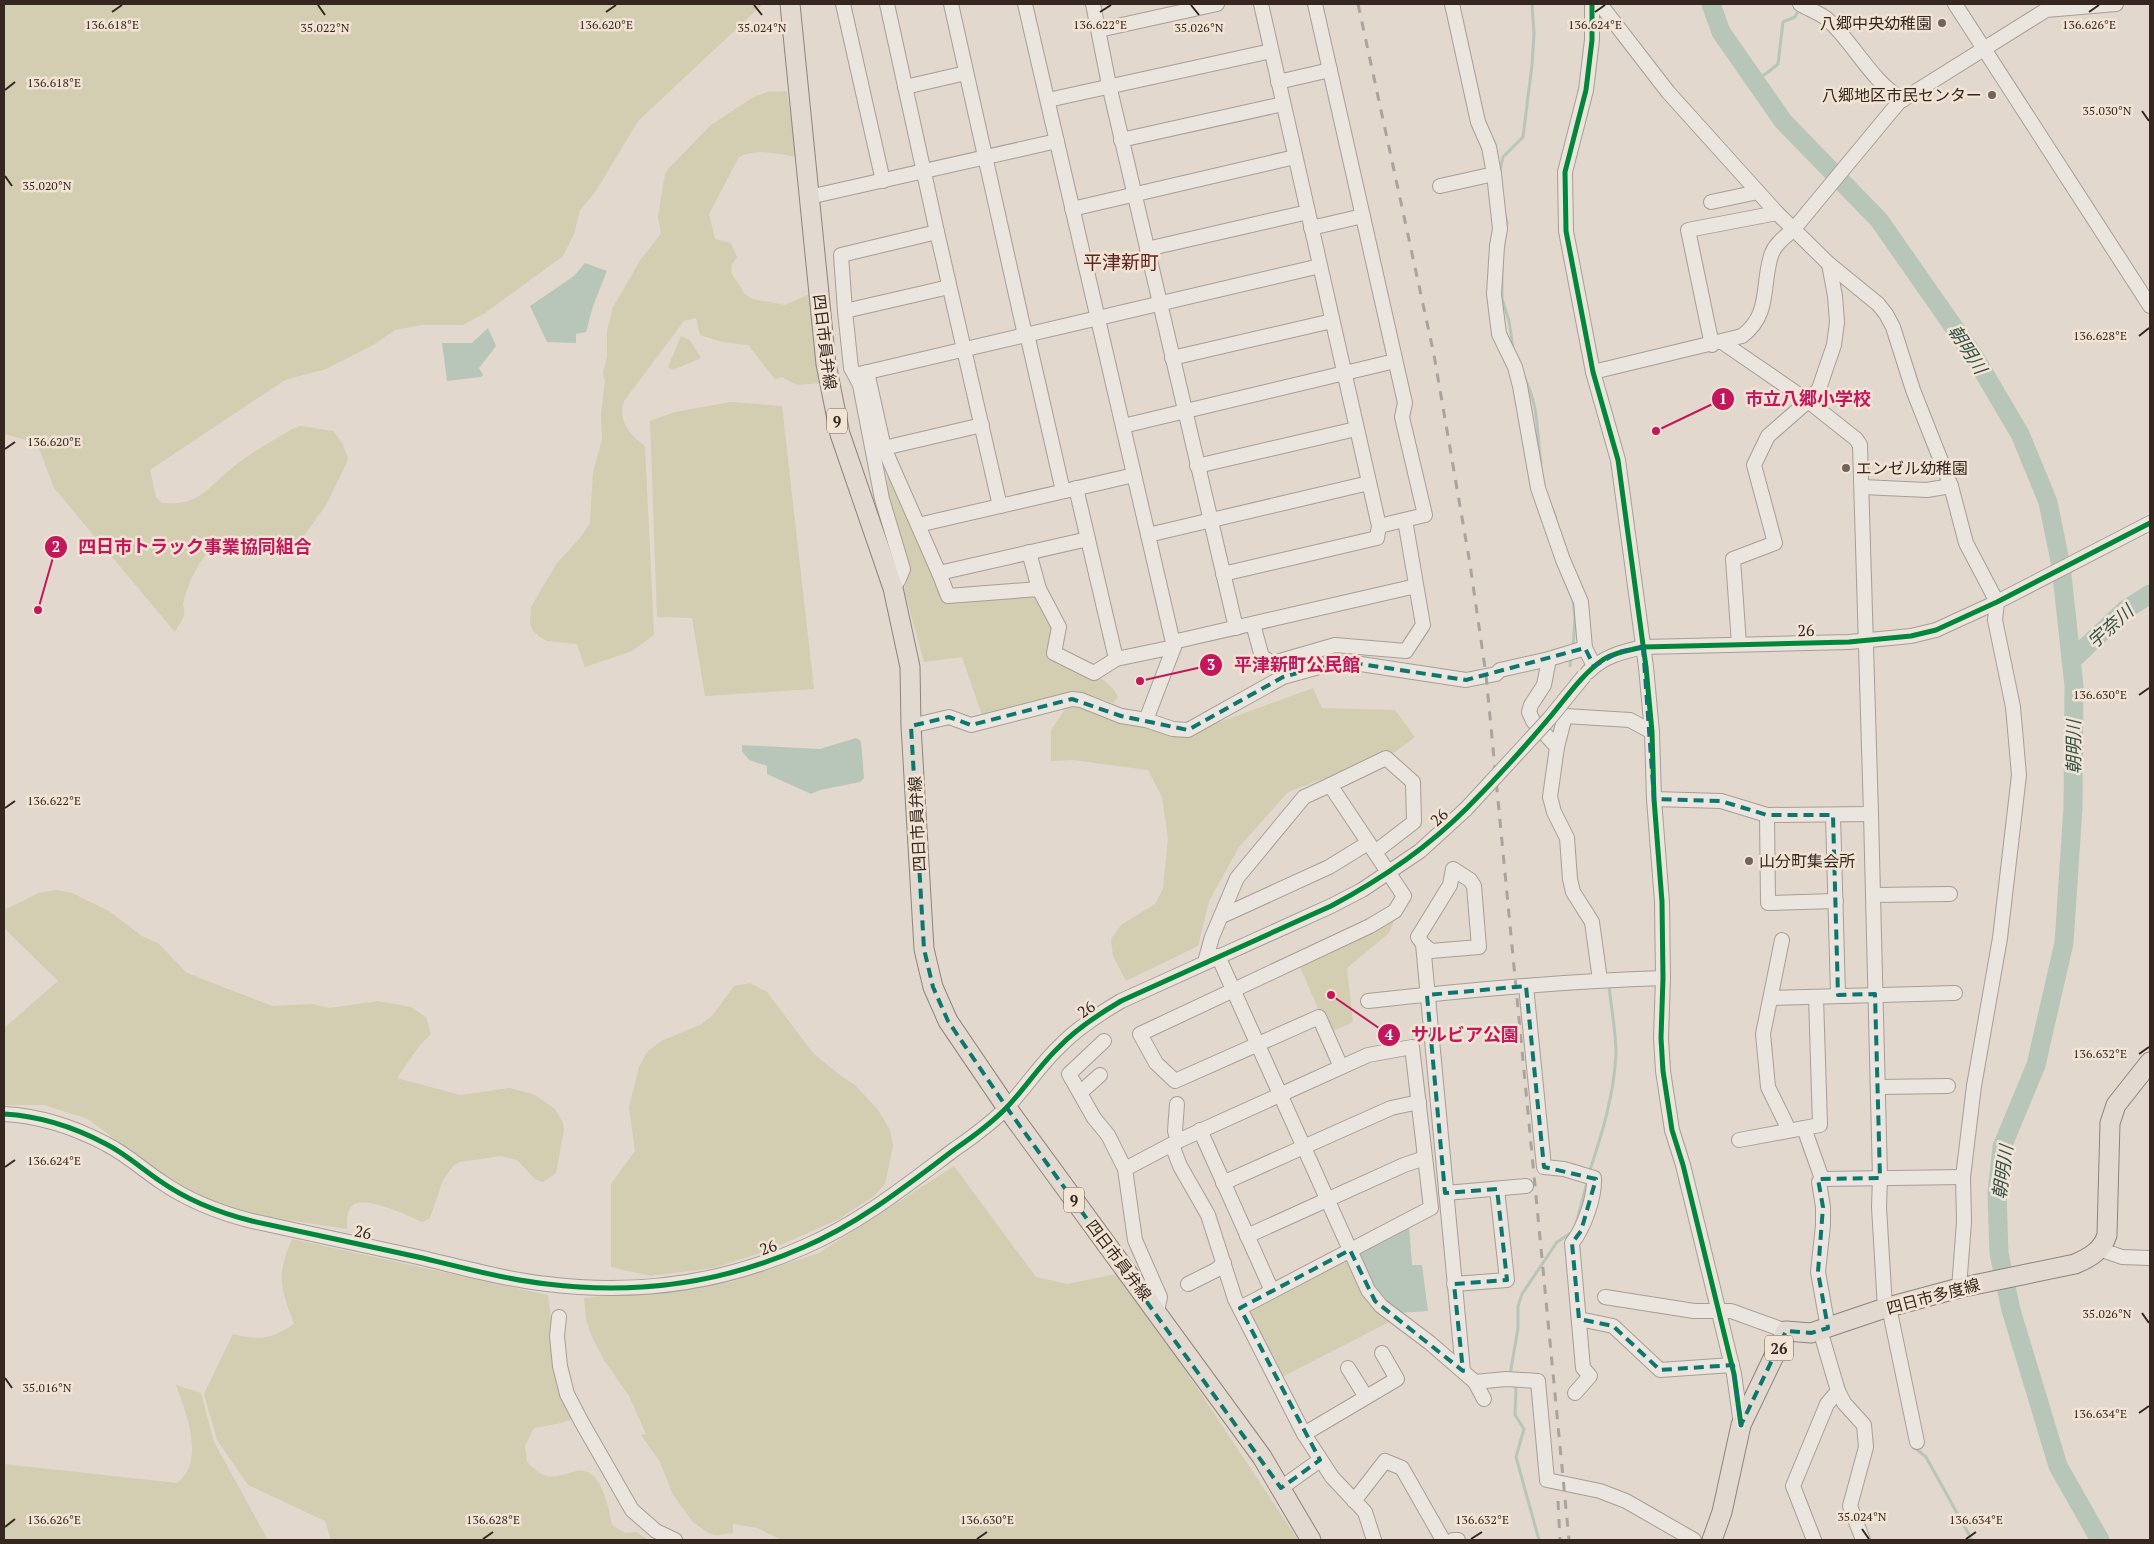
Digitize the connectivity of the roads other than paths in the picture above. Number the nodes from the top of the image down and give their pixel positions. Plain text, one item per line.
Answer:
1 (790, 4) edge
2 (843, 4) edge
3 (887, 4) edge
4 (951, 4) edge
5 (1025, 4) edge
6 (1093, 4) edge
7 (1217, 4) edge
8 (1261, 4) edge
9 (1315, 4) edge
10 (1452, 4) edge
11 (1592, 4) edge
12 (1600, 4) edge
13 (1800, 4) edge
14 (1956, 4) edge
15 (2116, 4) edge
16 (2047, 7) edge
17 (1099, 30) junction
18 (1985, 49) junction
19 (1271, 51) junction
20 (1330, 70) junction
21 (966, 73) junction
22 (1278, 82) junction
23 (1109, 86) junction
24 (905, 87) junction
25 (1048, 100) junction
26 (1901, 101) junction
27 (1283, 104) junction
28 (1121, 140) junction
29 (1057, 141) junction
30 (1295, 157) junction
31 (985, 158) junction
32 (924, 172) junction
33 (1494, 174) junction
34 (883, 181) junction
35 (1440, 186) dead end
36 (1758, 192) junction
37 (1134, 194) junction
38 (809, 197) junction
39 (1710, 202) dead end
40 (1072, 209) junction
41 (1308, 212) junction
42 (1777, 213) junction
43 (1363, 216) junction
44 (1311, 228) junction
45 (1793, 230) junction
46 (937, 232) junction
47 (1147, 248) junction
48 (1829, 264) junction
49 (1320, 266) junction
50 (949, 287) junction
51 (1160, 303) junction
52 (2150, 306) edge
53 (846, 311) junction
54 (1098, 318) junction
55 (1332, 321) junction
56 (1026, 334) junction
57 (1717, 343) junction
58 (964, 349) junction
59 (1172, 358) junction
60 (1395, 361) junction
61 (1593, 372) junction
62 (861, 373) junction
63 (1344, 374) junction
64 (1808, 401) junction
65 (1185, 412) junction
66 (982, 425) junction
67 (1123, 426) junction
68 (1356, 429) junction
69 (884, 448) junction
70 (1198, 466) junction
71 (1134, 475) junction
72 (1369, 483) junction
73 (1951, 486) junction
74 (1862, 487) junction
75 (1070, 490) junction
76 (1000, 506) junction
77 (1211, 520) junction
78 (1405, 520) junction
79 (2150, 523) edge
80 (918, 525) junction
81 (1379, 526) junction
82 (1148, 535) junction
83 (1088, 539) junction
84 (1029, 552) junction
85 (939, 573) junction
86 (1223, 574) junction
87 (1416, 586) junction
88 (893, 588) junction
89 (1039, 589) junction
90 (2003, 599) junction
91 (1253, 624) junction
92 (1236, 628) junction
93 (1865, 641) junction
94 (1739, 644) junction
95 (1173, 645) junction
96 (1643, 647) junction
97 (1581, 649) junction
98 (1116, 659) junction
99 (1549, 659) junction
100 (1594, 666) junction
101 (1146, 720) junction
102 (911, 726) junction
103 (1652, 732) junction
104 (1557, 746) junction
105 (1330, 785) junction
106 (1654, 799) junction
107 (1872, 814) junction
108 (1767, 815) junction
109 (1834, 815) junction
110 (1372, 847) junction
111 (1388, 873) junction
112 (1950, 894) dead end
113 (1873, 895) junction
114 (1836, 901) junction
115 (1222, 916) junction
116 (1782, 940) dead end
117 (1423, 944) junction
118 (1211, 959) junction
119 (1663, 978) junction
120 (1600, 980) junction
121 (1526, 986) junction
122 (1232, 990) junction
123 (1955, 993) dead end
124 (1427, 994) junction
125 (1875, 994) junction
126 (1838, 995) junction
127 (1816, 997) junction
128 (1771, 998) junction
129 (1368, 1001) dead end
130 (1104, 1041) dead end
131 (1256, 1045) junction
132 (2150, 1062) edge
133 (1341, 1067) junction
134 (1100, 1076) dead end
135 (1948, 1086) dead end
136 (1878, 1087) junction
137 (1080, 1092) junction
138 (1279, 1095) junction
139 (1419, 1102) junction
140 (1176, 1104) dead end
141 (1007, 1108) junction
142 (4, 1114) edge
143 (1804, 1128) junction
144 (1200, 1130) junction
145 (1789, 1130) junction
146 (1740, 1140) dead end
147 (1175, 1143) junction
148 (1303, 1148) junction
149 (1425, 1158) junction
150 (1125, 1169) junction
151 (1963, 1177) junction
152 (1822, 1178) junction
153 (1880, 1178) junction
154 (1224, 1183) junction
155 (1526, 1186) dead end
156 (1497, 1189) junction
157 (1446, 1193) junction
158 (1327, 1200) junction
159 (1247, 1236) junction
160 (2099, 1249) junction
161 (1350, 1250) junction
162 (2150, 1258) edge
163 (1224, 1263) junction
164 (1188, 1284) dead end
165 (1454, 1284) junction
166 (1962, 1287) junction
167 (1272, 1291) junction
168 (1605, 1297) dead end
169 (1240, 1308) junction
170 (1887, 1308) junction
171 (1718, 1310) junction
172 (1157, 1311) junction
173 (559, 1317) dead end
174 (1579, 1319) junction
175 (1824, 1329) junction
176 (1786, 1330) junction
177 (1382, 1353) dead end
178 (1732, 1365) junction
179 (1348, 1368) dead end
180 (1463, 1371) junction
181 (1475, 1382) junction
182 (1838, 1391) junction
183 (1575, 1393) dead end
184 (1366, 1397) junction
185 (1484, 1399) dead end
186 (1741, 1425) junction
187 (1304, 1434) junction
188 (1917, 1442) dead end
189 (1320, 1460) junction
190 (1281, 1488) junction
191 (1354, 1501) junction
192 (675, 1540) edge
193 (1310, 1540) edge
194 (1374, 1540) edge
195 (1443, 1540) edge
196 (1454, 1540) edge
197 (1458, 1540) edge
198 (1694, 1540) edge
199 (1712, 1540) edge
200 (1814, 1540) edge
201 (1863, 1540) edge

1 - 38 main road, 四日市員弁線 / 9
2 - 34 street
3 - 24 street
4 - 21 street
5 - 25 street
6 - 17 street
7 - 17 street
8 - 19 street
9 - 20 street
10 - 33 street
11 - 61 street
12 - 36 street
13 - 26 street
14 - 18 street
15 - 16 street
16 - 18 street
17 - 23 street
18 - 26 street
18 - 52 street
19 - 22 street
19 - 23 street
20 - 22 street
20 - 43 street
21 - 24 street
21 - 31 street
22 - 27 street
23 - 25 street
23 - 28 street
24 - 32 street
25 - 29 street
26 - 45 street
27 - 28 street
27 - 30 street
28 - 37 street
29 - 31 street
29 - 40 street
30 - 37 street
30 - 41 street
31 - 32 street
31 - 56 street
32 - 34 street
32 - 46 street
33 - 35 street
33 - 97 street
34 - 38 street
36 - 39 street
36 - 42 street
37 - 40 street
37 - 47 street
38 - 88 main road, 四日市員弁線 / 9
40 - 54 street
41 - 44 street
41 - 47 street
42 - 45 street
42 - 57 street
43 - 44 street
43 - 60 street
44 - 49 street
45 - 48 street
45 - 57 street
46 - 50 street
46 - 53 street
47 - 51 street
48 - 64 street
48 - 73 street
49 - 51 street
49 - 55 street
50 - 53 street
50 - 58 street
51 - 54 street
51 - 59 street
53 - 62 street
54 - 56 street
54 - 67 street
55 - 59 street
55 - 63 street
56 - 58 street
56 - 75 street
57 - 61 street
57 - 64 street
58 - 62 street
58 - 66 street
59 - 65 street
60 - 63 street
60 - 78 street
61 - 96 street
62 - 69 street
62 - 88 street
63 - 65 street
63 - 68 street
64 - 74 street
64 - 94 street
65 - 67 street
65 - 70 street
66 - 69 street
66 - 76 street
67 - 71 street
68 - 70 street
68 - 72 street
69 - 80 street
70 - 77 street
71 - 75 street
71 - 82 street
72 - 77 street
72 - 81 street
73 - 74 street
73 - 90 street
74 - 93 street
75 - 76 street
75 - 83 street
76 - 80 street
77 - 82 street
77 - 86 street
78 - 81 street
78 - 87 street
79 - 90 street, 26
80 - 85 street
81 - 86 street
82 - 95 street
83 - 84 street
83 - 98 street
84 - 85 street
84 - 89 street
85 - 89 street
86 - 92 street
87 - 91 street
87 - 91 street
88 - 102 main road, 四日市員弁線 / 9
89 - 98 street
90 - 93 street, 26
90 - 151 street
91 - 92 street
92 - 95 street
93 - 94 street, 26
93 - 107 street
94 - 96 street, 26
95 - 98 street
95 - 101 street
96 - 100 street, 26
96 - 103 street
97 - 99 street
97 - 100 street
99 - 101 street
99 - 104 street
100 - 111 street, 26, bridge
101 - 102 street
102 - 141 main road, 四日市員弁線 / 9
103 - 104 street
103 - 106 street
104 - 120 street
105 - 110 street
105 - 110 street
105 - 115 street
106 - 108 street
106 - 119 street
107 - 109 street
107 - 113 street
108 - 109 street
108 - 114 street
109 - 114 street
110 - 111 street
110 - 115 street
111 - 118 street, 26
111 - 122 street
112 - 113 street
113 - 125 street
114 - 126 street
115 - 118 street
116 - 128 street
117 - 117 street
117 - 124 street
118 - 122 street
118 - 141 street, 26
119 - 120 street
119 - 171 street
120 - 121 street
121 - 124 street
121 - 174 street
122 - 131 street
122 - 131 street
123 - 125 street
124 - 129 street
124 - 157 street
125 - 126 street
125 - 136 street
126 - 127 street
127 - 128 street
127 - 143 street
128 - 145 street
130 - 137 street
131 - 133 street
131 - 138 street
132 - 160 main road
133 - 138 street
133 - 139 street
134 - 137 street
135 - 136 street
136 - 153 street
137 - 150 street
138 - 144 street
138 - 148 street
139 - 148 street
139 - 149 street
140 - 147 street
141 - 142 street, 26
141 - 172 main road, 四日市員弁線 / 9
143 - 145 street
143 - 152 street
144 - 147 street
144 - 154 street
145 - 146 street
147 - 150 street
147 - 163 street
148 - 154 street
148 - 158 street
149 - 158 street
149 - 161 street
150 - 172 street
151 - 153 street
151 - 166 street
152 - 153 street
152 - 175 street
153 - 170 street
154 - 159 street
155 - 156 street
156 - 157 street
156 - 165 street
157 - 165 street
158 - 159 street
158 - 161 street
159 - 167 street
160 - 162 street
160 - 166 main road, 四日市多度線 / 26
161 - 167 street
161 - 180 street
163 - 164 street
163 - 169 street
165 - 180 street
166 - 170 main road, 四日市多度線 / 26
167 - 169 street
168 - 171 street
169 - 187 street
170 - 175 main road, 四日市多度線 / 26
170 - 188 street
171 - 176 street
171 - 178 street
172 - 190 main road, 四日市員弁線 / 9
173 - 192 street
174 - 178 street
174 - 183 street
175 - 176 main road, 四日市多度線 / 26
175 - 182 street
176 - 186 main road, 26
177 - 184 street
178 - 186 street
179 - 184 street
180 - 181 street
181 - 185 street
181 - 198 street
182 - 200 street
182 - 201 street
184 - 187 street
186 - 199 main road, 26
187 - 189 street
189 - 190 street
189 - 191 street
190 - 193 main road, 四日市員弁線 / 9
191 - 194 street
191 - 195 street
196 - 197 street

